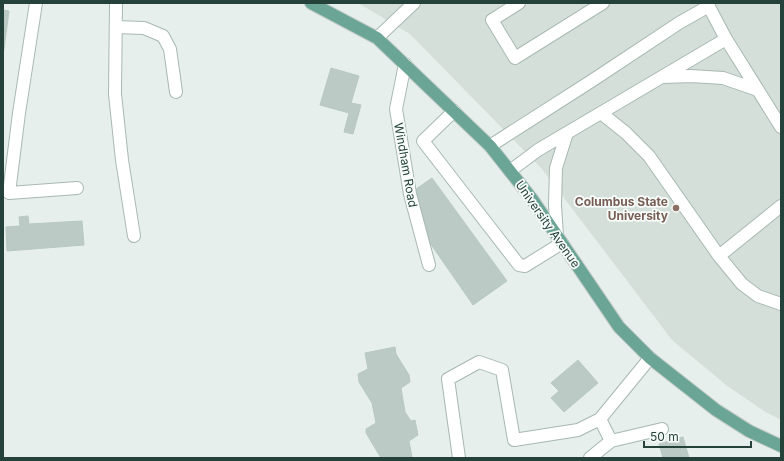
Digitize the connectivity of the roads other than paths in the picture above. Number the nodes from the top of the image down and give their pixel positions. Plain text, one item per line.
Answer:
1 (36, 3) edge
2 (116, 3) edge
3 (311, 3) edge
4 (414, 3) edge
5 (519, 3) edge
6 (602, 3) edge
7 (708, 5) edge
8 (116, 27) junction
9 (377, 38) junction
10 (726, 39) junction
11 (405, 64) junction
12 (662, 77) junction
13 (758, 90) junction
14 (176, 92) dead end
15 (454, 112) junction
16 (601, 113) junction
17 (781, 127) edge
18 (567, 133) junction
19 (490, 146) junction
20 (510, 171) junction
21 (77, 188) dead end
22 (6, 194) edge
23 (781, 206) edge
24 (134, 236) dead end
25 (559, 239) junction
26 (719, 256) junction
27 (429, 265) dead end
28 (781, 304) edge
29 (650, 358) junction
30 (600, 419) junction
31 (662, 429) dead end
32 (612, 441) junction
33 (781, 446) edge
34 (459, 458) edge
35 (590, 458) edge

1 - 22 street
2 - 8 street
3 - 9 main road, University Avenue
4 - 9 street
5 - 6 street
7 - 10 street
7 - 19 street
8 - 14 street
8 - 24 street
9 - 11 main road, University Avenue
10 - 12 street
10 - 13 street
11 - 15 main road, University Avenue
11 - 27 street, Windham Road
12 - 13 street
12 - 16 street
13 - 17 street
15 - 19 main road, University Avenue
15 - 25 street
16 - 18 street
16 - 26 street
18 - 20 street
18 - 25 street
19 - 20 main road, University Avenue
20 - 25 main road, University Avenue
21 - 22 street
23 - 26 street
25 - 29 main road, University Avenue
26 - 28 street
29 - 30 street
29 - 33 main road, University Avenue
30 - 32 street
30 - 34 street
31 - 32 street
32 - 35 street

